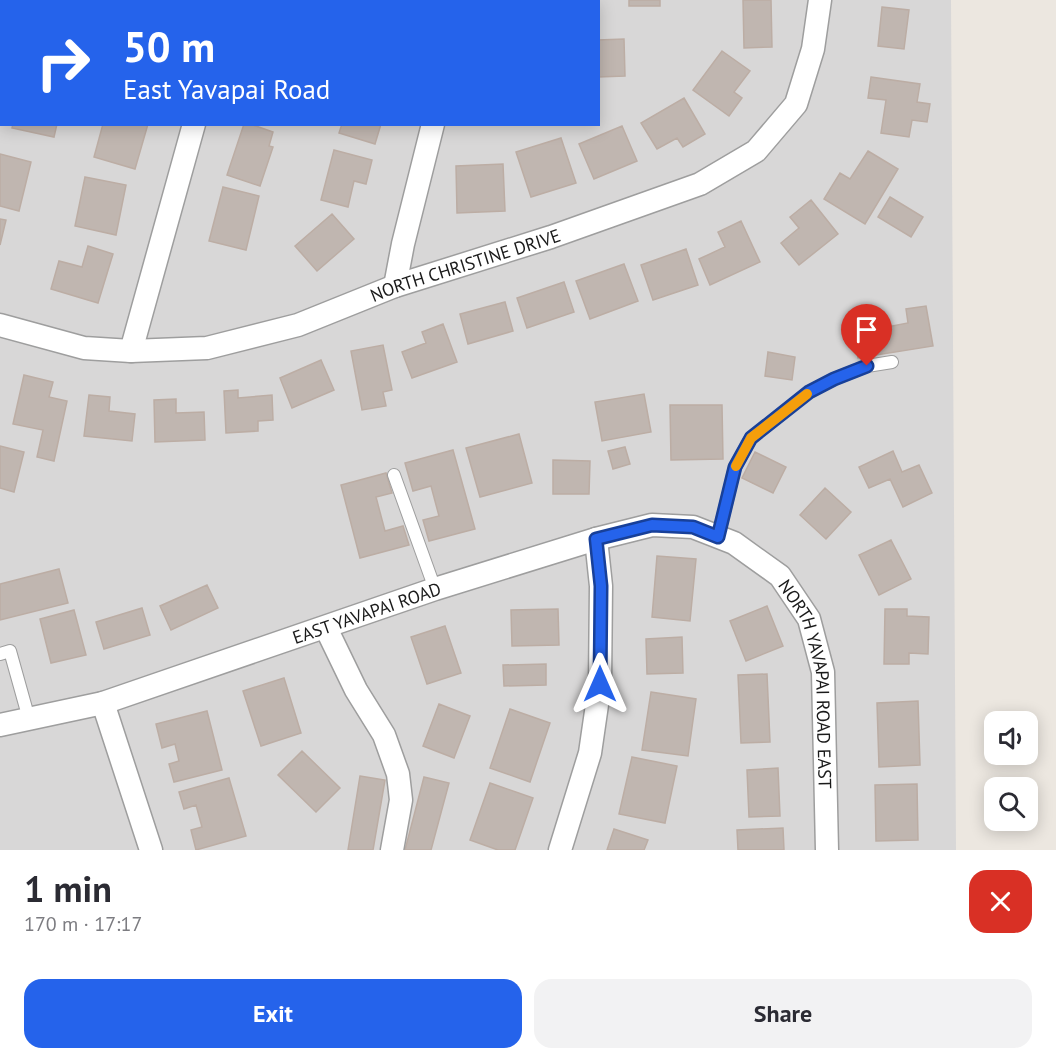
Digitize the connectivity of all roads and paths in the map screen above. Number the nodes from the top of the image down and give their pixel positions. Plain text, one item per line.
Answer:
1 (820, 0) edge
2 (193, 126) edge
3 (432, 126) edge
4 (395, 286) junction
5 (0, 325) edge
6 (131, 351) junction
7 (892, 362) dead end
8 (394, 475) dead end
9 (596, 539) junction
10 (726, 540) junction
11 (435, 589) junction
12 (326, 628) junction
13 (0, 654) edge
14 (103, 703) junction
15 (28, 719) junction
16 (0, 725) edge
17 (151, 850) edge
18 (392, 850) edge
19 (560, 850) edge
20 (827, 850) edge

1 - 4 street, NORTH CHRISTINE DRIVE
2 - 6 street
3 - 4 street
4 - 6 street, NORTH CHRISTINE DRIVE
5 - 6 street, NORTH CHRISTINE DRIVE
7 - 10 lane
8 - 11 lane
9 - 10 street, EAST YAVAPAI ROAD
9 - 11 street, EAST YAVAPAI ROAD
9 - 19 street
10 - 20 street, NORTH YAVAPAI ROAD EAST
11 - 12 street, EAST YAVAPAI ROAD
12 - 14 street, EAST YAVAPAI ROAD
12 - 18 street
13 - 15 lane
14 - 15 street, EAST YAVAPAI ROAD
14 - 17 street
15 - 16 street, EAST YAVAPAI ROAD

